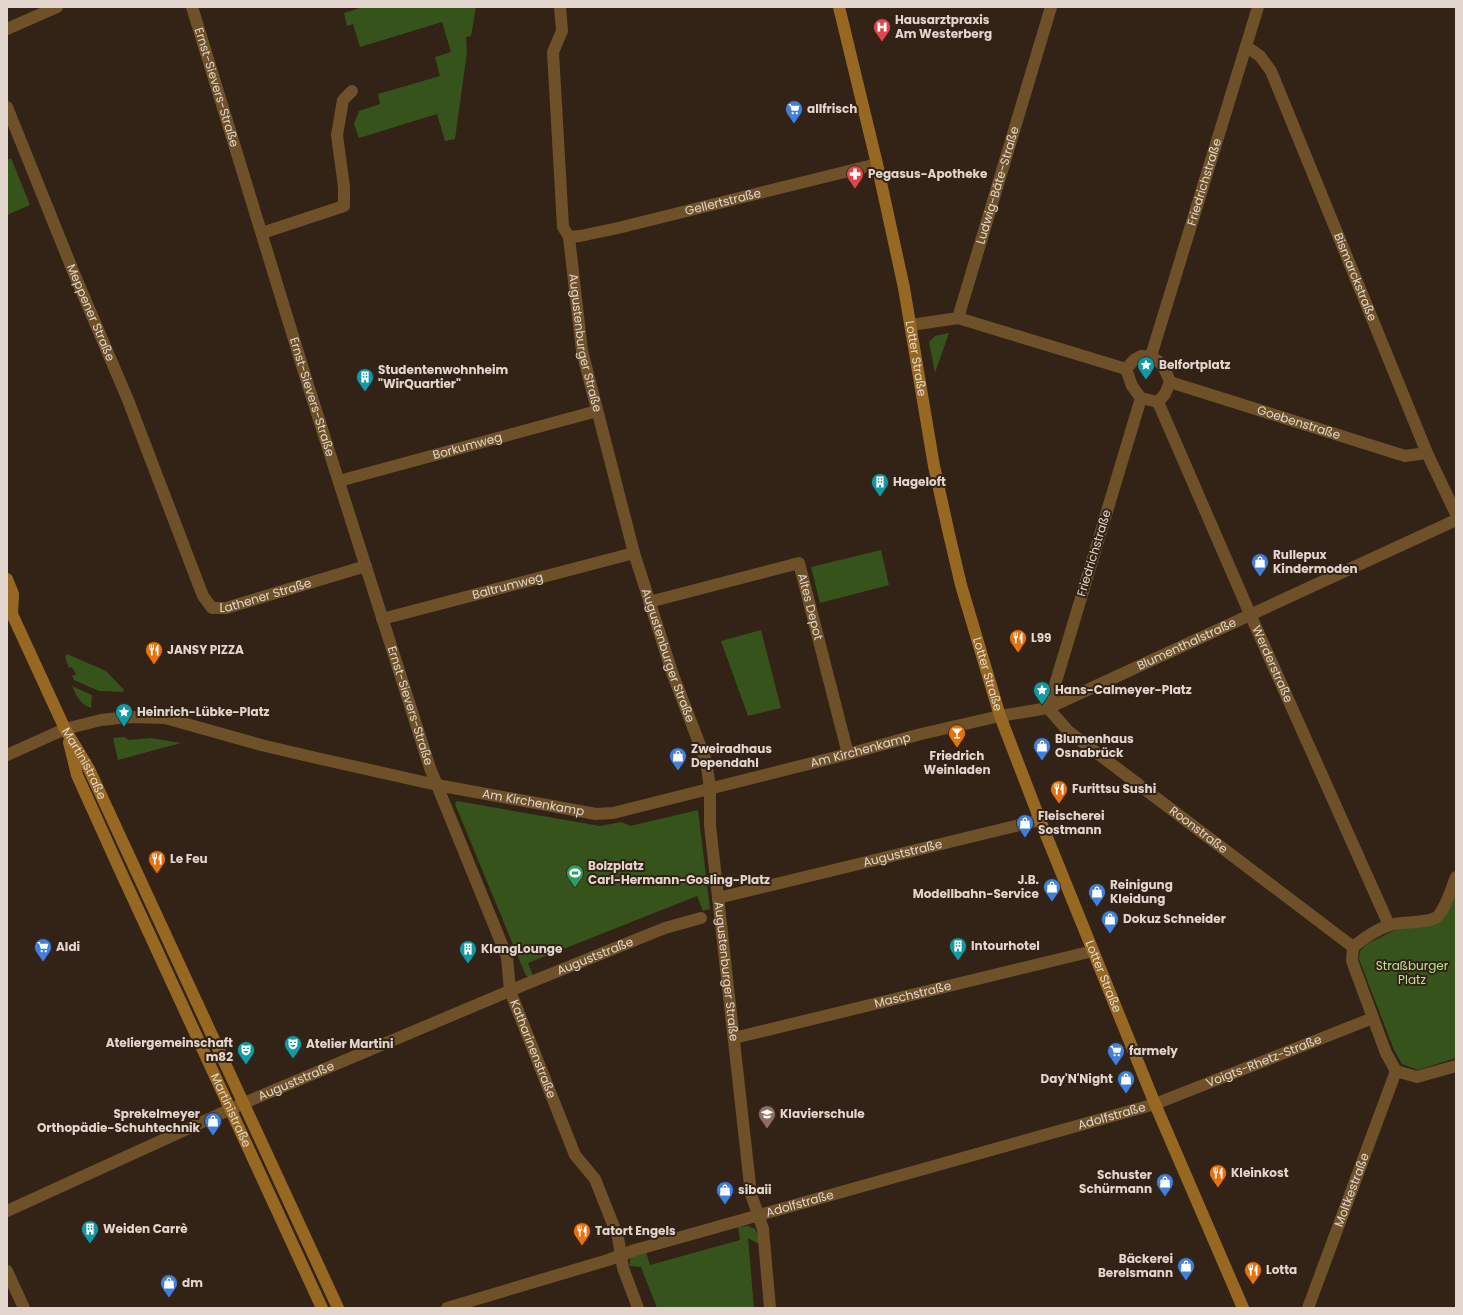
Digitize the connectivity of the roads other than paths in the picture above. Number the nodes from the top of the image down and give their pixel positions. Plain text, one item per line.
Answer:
1 (57, 7) edge
2 (192, 7) edge
3 (560, 7) edge
4 (839, 7) edge
5 (1051, 7) edge
6 (1258, 7) edge
7 (7, 29) edge
8 (1247, 47) junction
9 (352, 92) dead end
10 (7, 107) edge
11 (877, 164) junction
12 (566, 232) junction
13 (262, 233) junction
14 (958, 318) junction
15 (911, 325) junction
16 (1151, 356) junction
17 (1126, 369) junction
18 (1170, 382) junction
19 (1142, 398) junction
20 (1158, 402) junction
21 (597, 411) junction
22 (1428, 453) junction
23 (339, 481) junction
24 (1456, 514) edge
25 (174, 519) joint
26 (1456, 520) edge
27 (634, 553) junction
28 (366, 566) junction
29 (7, 579) edge
30 (650, 602) junction
31 (9, 613) edge
32 (1250, 614) junction
33 (382, 619) junction
34 (1048, 708) junction
35 (1000, 716) junction
36 (65, 729) junction
37 (848, 754) junction
38 (7, 755) edge
39 (437, 785) junction
40 (710, 788) junction
41 (1040, 820) junction
42 (1456, 877) edge
43 (718, 898) junction
44 (701, 918) dead end
45 (1389, 925) junction
46 (1353, 947) junction
47 (1093, 951) junction
48 (510, 992) junction
49 (1373, 1018) junction
50 (734, 1038) junction
51 (1456, 1066) edge
52 (1396, 1071) junction
53 (244, 1103) junction
54 (1155, 1104) junction
55 (229, 1110) junction
56 (7, 1211) edge
57 (759, 1215) junction
58 (622, 1255) junction
59 (7, 1270) edge
60 (24, 1308) edge
61 (322, 1308) edge
62 (338, 1308) edge
63 (447, 1308) edge
64 (638, 1308) edge
65 (770, 1308) edge
66 (1244, 1308) edge
67 (1308, 1308) edge

1 - 7 street
2 - 13 street, Ernst-Sievers-Straße
3 - 12 street, Augustenburger Straße
4 - 11 main road, Lotter Straße
5 - 14 street, Ludwig-Bäte-Straße
6 - 8 street, Friedrichstraße
8 - 16 street, Friedrichstraße
8 - 22 street, Bismarckstraße
9 - 13 street
10 - 25 street, Meppener Straße
11 - 12 street, Gellertstraße
11 - 15 main road, Lotter Straße
12 - 21 street, Augustenburger Straße
13 - 23 street, Ernst-Sievers-Straße
14 - 15 street
14 - 17 street
15 - 35 main road, Lotter Straße
16 - 17 street
16 - 18 street
17 - 19 street
18 - 20 street
18 - 22 street, Goebenstraße
19 - 20 street
19 - 34 street, Friedrichstraße
20 - 32 street, Werderstraße
21 - 23 street, Borkumweg
21 - 27 street, Augustenburger Straße
22 - 24 street, Bismarckstraße
23 - 28 street, Ernst-Sievers-Straße
25 - 28 street, Lathener Straße
26 - 32 street, Blumenthalstraße
27 - 30 street, Augustenburger Straße
27 - 33 street, Baltrumweg
28 - 33 street, Ernst-Sievers-Straße
29 - 31 main road
30 - 37 street, Altes Depot
30 - 40 street, Augustenburger Straße
31 - 36 main road
32 - 34 street, Blumenthalstraße
32 - 45 street, Werderstraße
33 - 39 street, Ernst-Sievers-Straße
34 - 35 street, Blumenthalstraße
34 - 46 street, Roonstraße
35 - 37 street, Am Kirchenkamp
35 - 41 main road, Lotter Straße
36 - 38 street, Am Kirchenkamp
36 - 39 street, Am Kirchenkamp
36 - 53 main road, Martinistraße
36 - 55 main road, Martinistraße
37 - 40 street, Am Kirchenkamp
39 - 40 street, Am Kirchenkamp
39 - 48 street, Katharinenstraße
40 - 43 street, Augustenburger Straße
41 - 43 street, Auguststraße
41 - 47 main road, Lotter Straße
42 - 45 street
43 - 50 street, Augustenburger Straße
44 - 48 street, Auguststraße
45 - 46 street
46 - 49 street
47 - 50 street, Maschstraße
47 - 54 main road, Lotter Straße
48 - 53 street, Auguststraße
48 - 58 street, Katharinenstraße
49 - 52 street
49 - 54 street, Voigts-Rhetz-Straße
50 - 57 street, Augustenburger Straße
51 - 52 street
52 - 67 street, Moltkestraße
53 - 55 street, Auguststraße
53 - 62 main road, Martinistraße
54 - 57 street, Adolfstraße
54 - 66 main road, Lotter Straße
55 - 56 street, Auguststraße
55 - 61 main road, Martinistraße
57 - 58 street, Adolfstraße
57 - 65 street, Augustenburger Straße
58 - 63 street, Adolfstraße
58 - 64 street, Katharinenstraße
59 - 60 street

